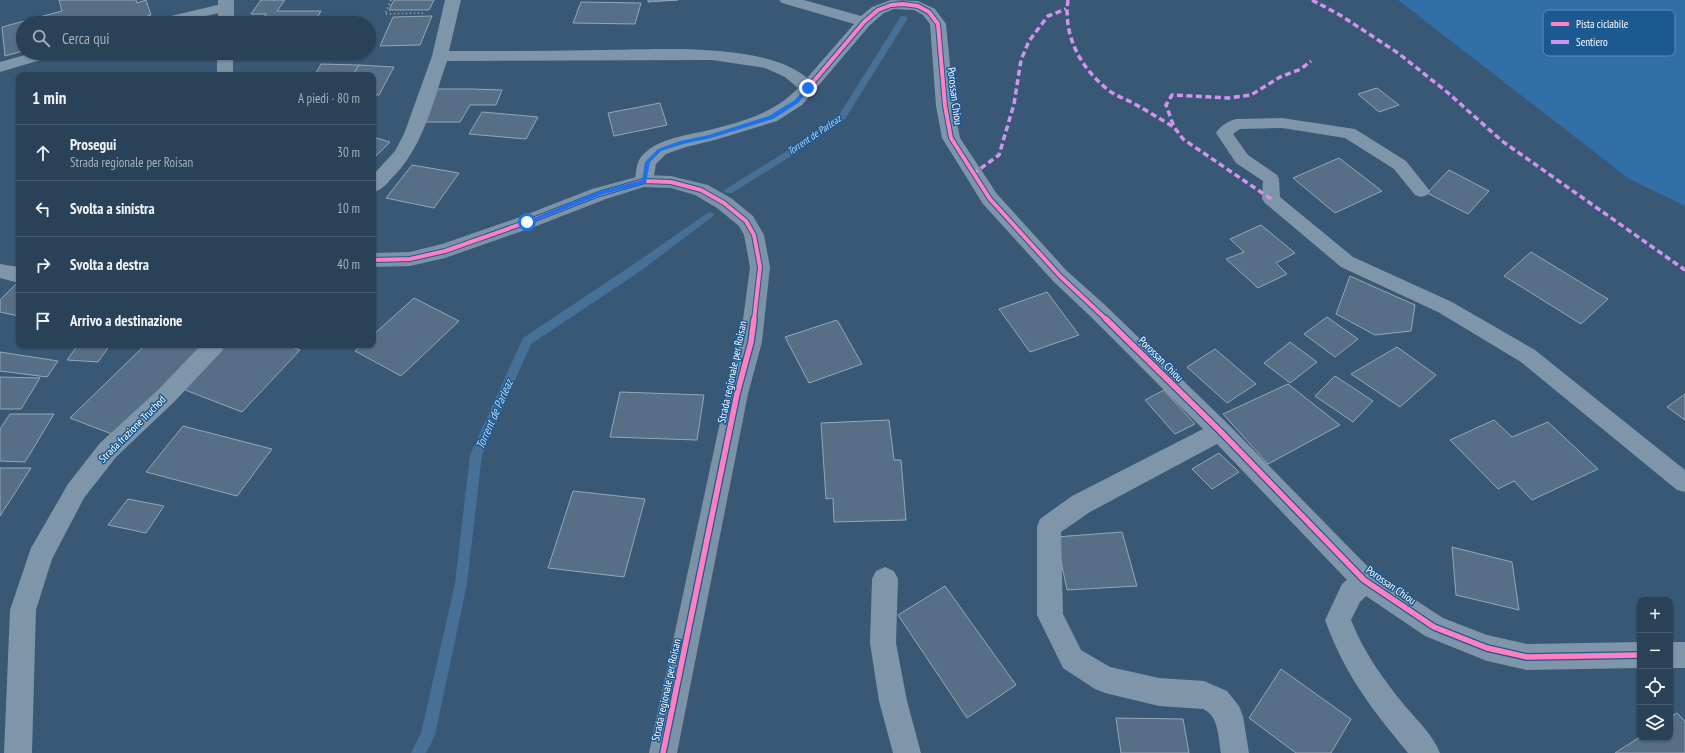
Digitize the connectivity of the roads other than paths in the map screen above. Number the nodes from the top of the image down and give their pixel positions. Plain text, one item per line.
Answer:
1 (787, 0) edge
2 (226, 4) edge
3 (452, 6) edge
4 (184, 16) edge
5 (226, 16) edge
6 (864, 22) junction
7 (440, 56) junction
8 (24, 60) edge
9 (225, 60) edge
10 (0, 67) edge
11 (225, 72) edge
12 (808, 88) junction
13 (644, 181) junction
14 (376, 183) edge
15 (1421, 192) dead end
16 (376, 260) edge
17 (0, 271) edge
18 (16, 274) edge
19 (211, 348) edge
20 (1220, 431) junction
21 (1685, 483) edge
22 (885, 578) dead end
23 (1364, 580) junction
24 (1637, 655) edge
25 (1673, 655) edge
26 (1685, 655) edge
27 (18, 753) edge
28 (663, 753) edge
29 (907, 753) edge
30 (1235, 753) edge
31 (1426, 753) edge

1 - 6 street
2 - 4 lane
2 - 5 main road
3 - 7 street
6 - 12 street, Porossan Chiou
6 - 20 street, Porossan Chiou
7 - 12 street
7 - 14 street
8 - 10 lane
9 - 11 main road
12 - 13 street, Porossan Chiou
13 - 16 main road, Strada regionale per Roisan
13 - 28 main road, Strada regionale per Roisan
15 - 21 lane
17 - 18 street
19 - 27 street, Strada frazione Truchod
20 - 23 street, Porossan Chiou
20 - 30 street
22 - 29 street
23 - 24 street, Porossan Chiou
23 - 31 street
25 - 26 street

